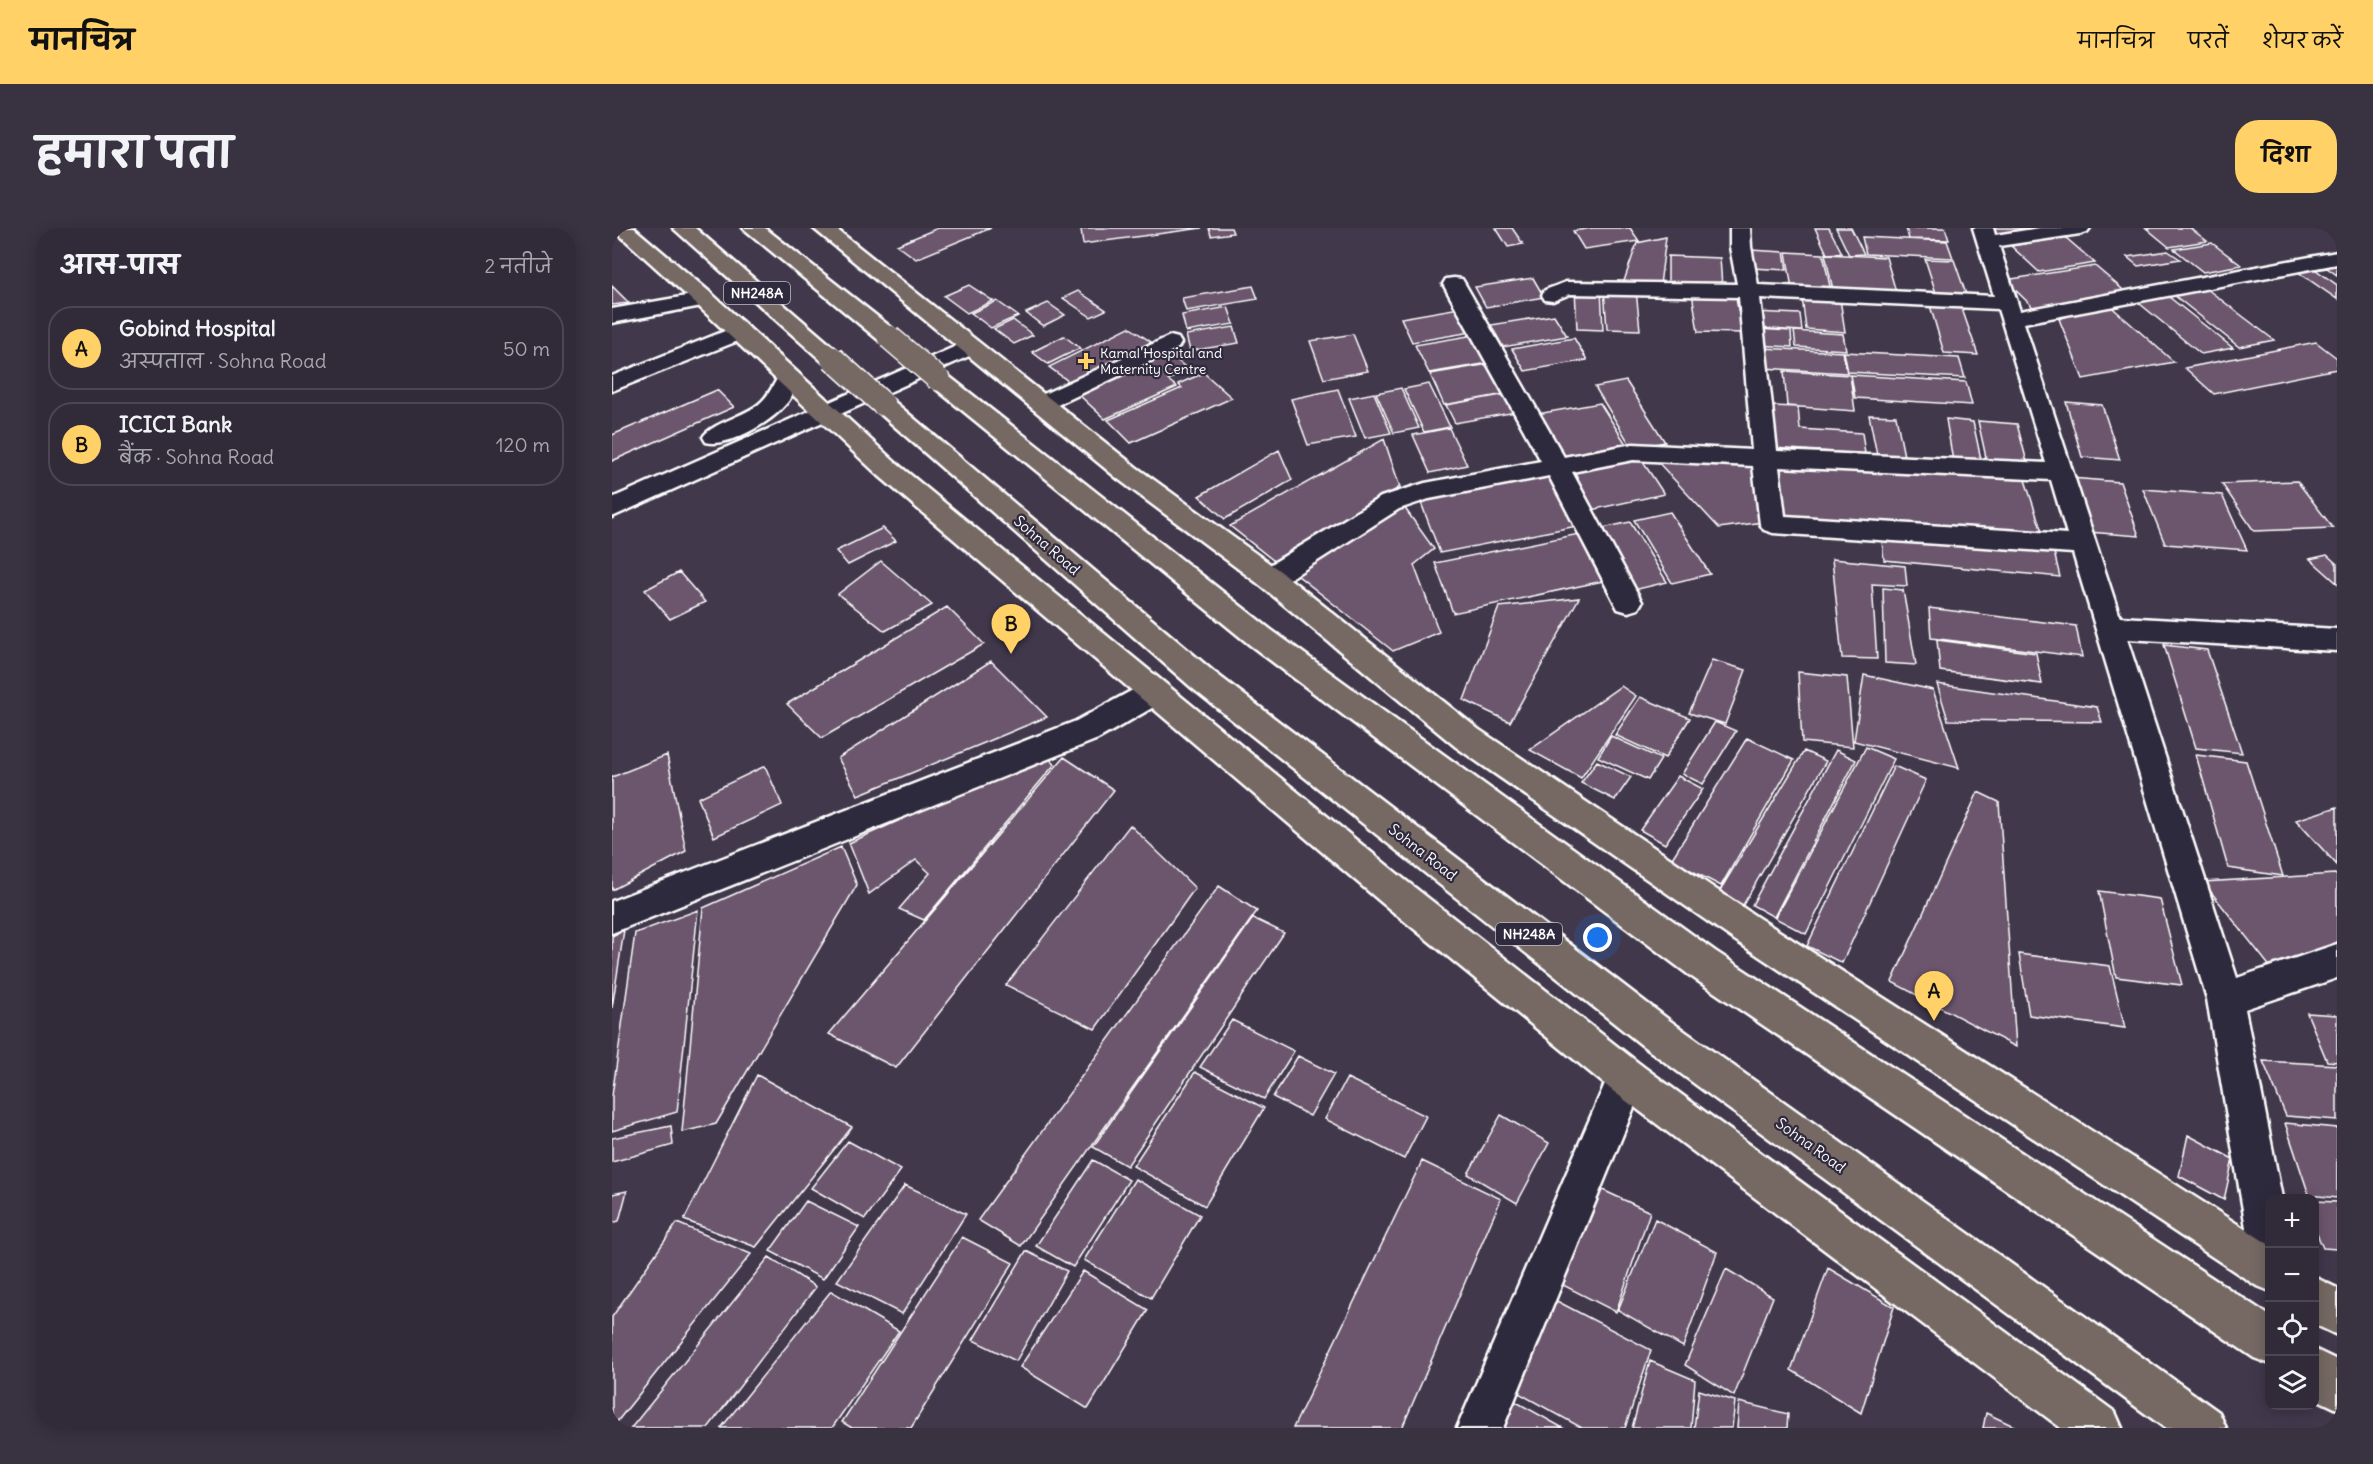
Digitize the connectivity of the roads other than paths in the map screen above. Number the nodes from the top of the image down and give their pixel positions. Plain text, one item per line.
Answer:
1 (622, 228) edge
2 (682, 228) edge
3 (753, 228) edge
4 (822, 228) edge
5 (1740, 228) edge
6 (2080, 228) edge
7 (1985, 235) edge
8 (2337, 258) edge
9 (1454, 284) dead end
10 (1749, 291) junction
11 (1553, 295) dead end
12 (704, 299) junction
13 (2009, 311) junction
14 (612, 316) edge
15 (740, 332) junction
16 (1170, 343) dead end
17 (970, 347) junction
18 (789, 378) junction
19 (612, 384) edge
20 (1043, 403) junction
21 (825, 411) junction
22 (1765, 458) junction
23 (1557, 467) junction
24 (2061, 472) junction
25 (612, 484) edge
26 (612, 508) edge
27 (2082, 544) junction
28 (1270, 578) junction
29 (1628, 602) dead end
30 (2109, 627) junction
31 (2337, 639) edge
32 (1153, 693) junction
33 (612, 917) edge
34 (2337, 961) edge
35 (2225, 999) junction
36 (1627, 1078) junction
37 (2265, 1218) edge
38 (2265, 1267) edge
39 (2319, 1301) edge
40 (2337, 1313) edge
41 (2265, 1339) edge
42 (2319, 1374) edge
43 (2337, 1386) edge
44 (1480, 1428) edge
45 (2098, 1428) edge
46 (2203, 1428) edge

1 - 12 main road
2 - 46 main road, Sohna Road / NH248A, bridge
3 - 41 main road, NH248A, bridge
4 - 17 main road
5 - 10 street
6 - 7 street
7 - 13 street
8 - 13 street
9 - 23 street
10 - 11 street
10 - 13 street
10 - 22 street
12 - 14 street
12 - 15 main road
13 - 24 street
15 - 18 main road
15 - 19 street
16 - 20 street
17 - 20 main road
17 - 21 street
18 - 21 main road
18 - 25 street
20 - 28 main road
21 - 26 street
21 - 32 main road
22 - 23 street
22 - 24 street
22 - 27 street
23 - 28 street
23 - 29 street
24 - 27 street
27 - 30 street
28 - 38 main road
30 - 31 street
30 - 35 street
32 - 33 street
32 - 36 main road
34 - 35 street
35 - 37 street
36 - 44 street
36 - 45 main road
39 - 40 main road
42 - 43 main road

